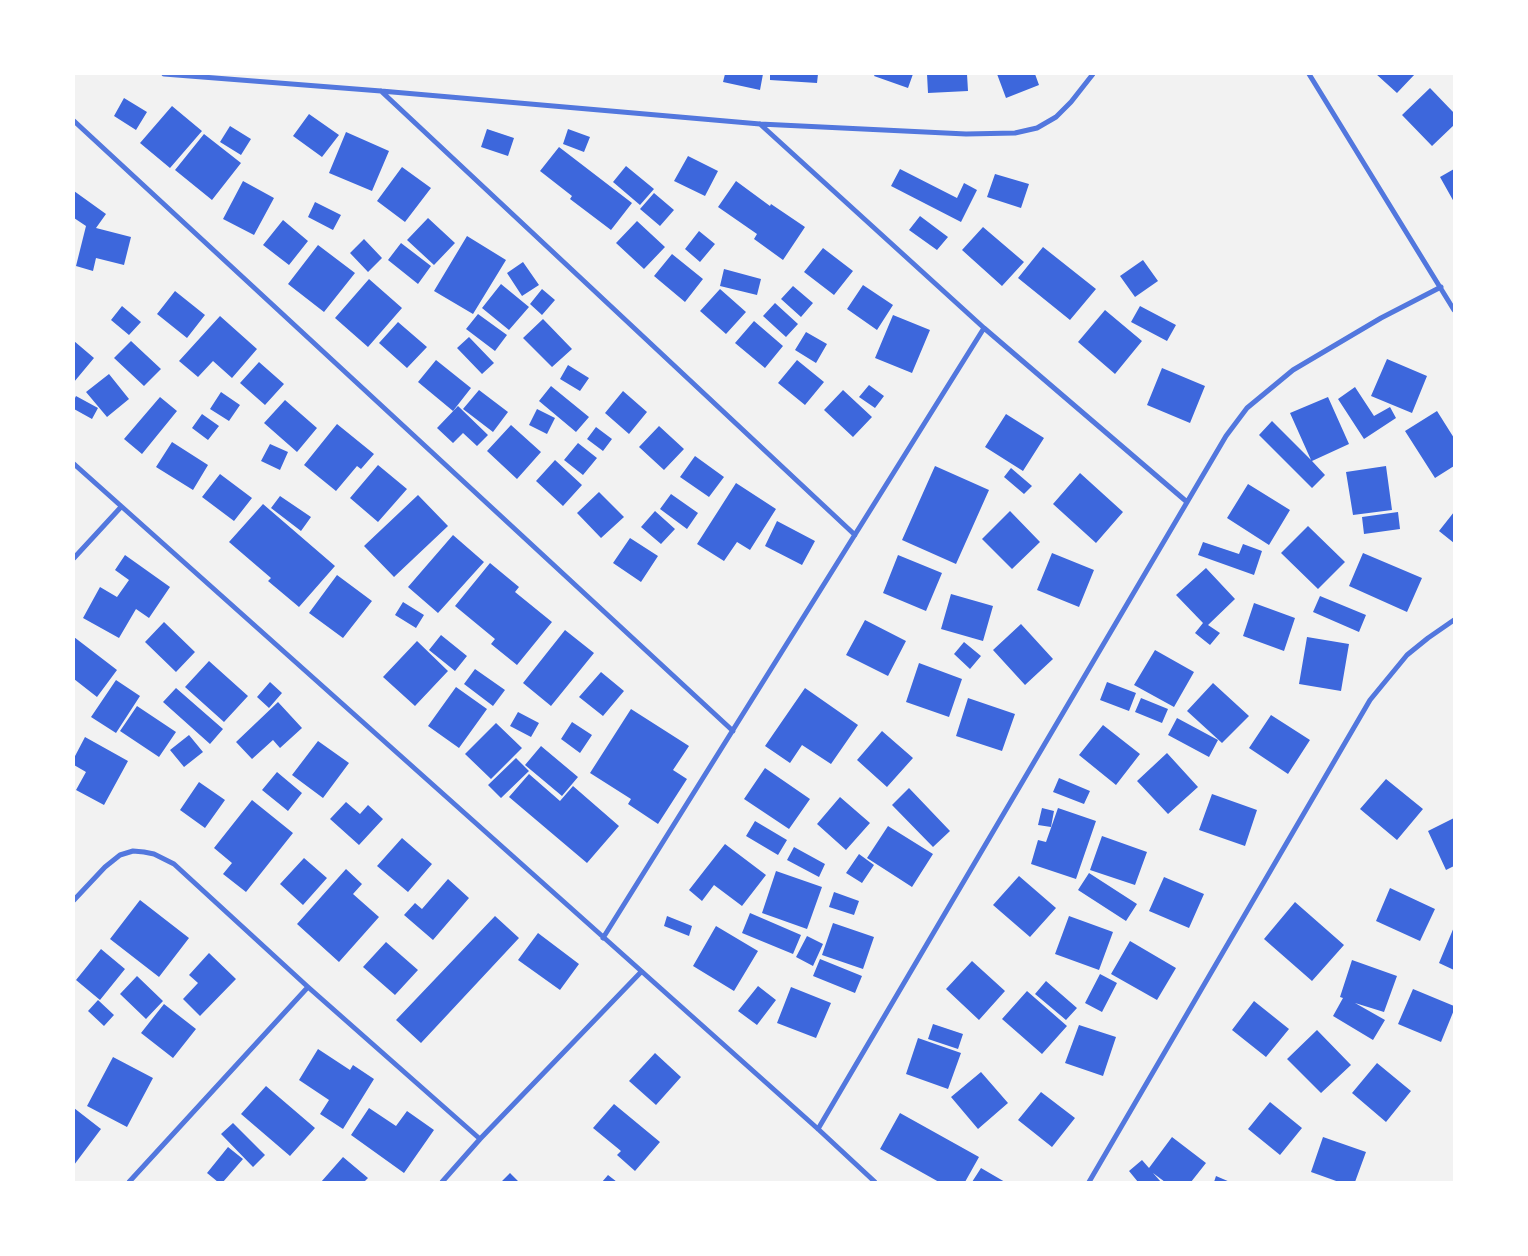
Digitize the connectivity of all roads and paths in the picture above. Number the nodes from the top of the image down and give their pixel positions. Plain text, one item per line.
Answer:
1 (164, 74) edge
2 (1093, 74) edge
3 (1310, 74) edge
4 (381, 91) junction
5 (74, 121) edge
6 (760, 124) junction
7 (1441, 287) junction
8 (1454, 310) edge
9 (984, 328) junction
10 (74, 464) edge
11 (1187, 502) junction
12 (121, 507) junction
13 (854, 535) junction
14 (74, 558) edge
15 (1454, 620) edge
16 (733, 731) junction
17 (74, 900) edge
18 (603, 938) junction
19 (641, 972) junction
20 (308, 987) junction
21 (818, 1129) junction
22 (480, 1139) junction
23 (129, 1182) edge
24 (442, 1182) edge
25 (875, 1182) edge
26 (1089, 1182) edge

1 - 4 street
2 - 6 street
3 - 7 street
4 - 6 street
4 - 13 street
5 - 16 street
6 - 9 street
7 - 8 street
7 - 11 street
9 - 11 street
9 - 13 street
10 - 12 street
11 - 21 street
12 - 14 street
12 - 18 street
13 - 16 street
15 - 26 street
16 - 18 street
17 - 20 street
18 - 19 street
19 - 21 street
19 - 22 street
20 - 22 street
20 - 23 street
21 - 25 street
22 - 24 street

